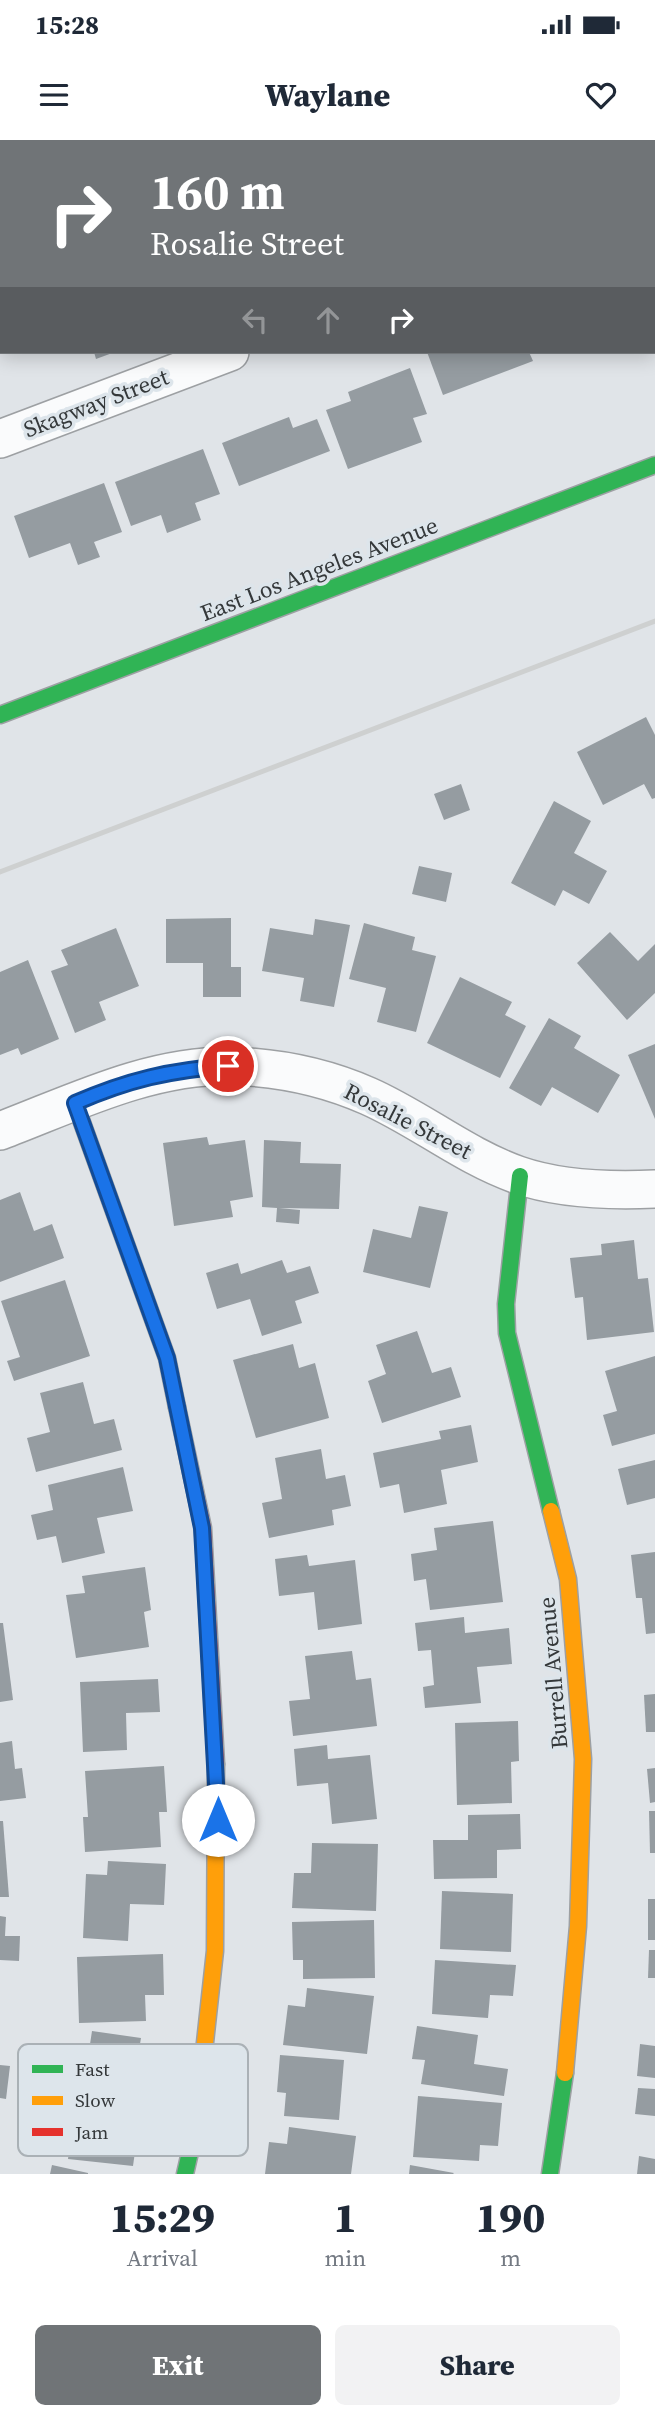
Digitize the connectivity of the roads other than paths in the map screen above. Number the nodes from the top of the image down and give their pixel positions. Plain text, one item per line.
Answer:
1 (214, 355) edge
2 (0, 439) edge
3 (655, 465) edge
4 (0, 715) edge
5 (75, 1103) junction
6 (0, 1131) edge
7 (520, 1176) junction
8 (655, 1189) edge
9 (205, 2044) edge
10 (189, 2156) edge
11 (185, 2174) edge
12 (550, 2174) edge

1 - 2 street, Skagway Street
3 - 4 street, East Los Angeles Avenue
5 - 6 street, Rosalie Street
5 - 7 street, Rosalie Street
5 - 9 street
7 - 8 street, Rosalie Street
7 - 12 street, Burrell Avenue
10 - 11 street

